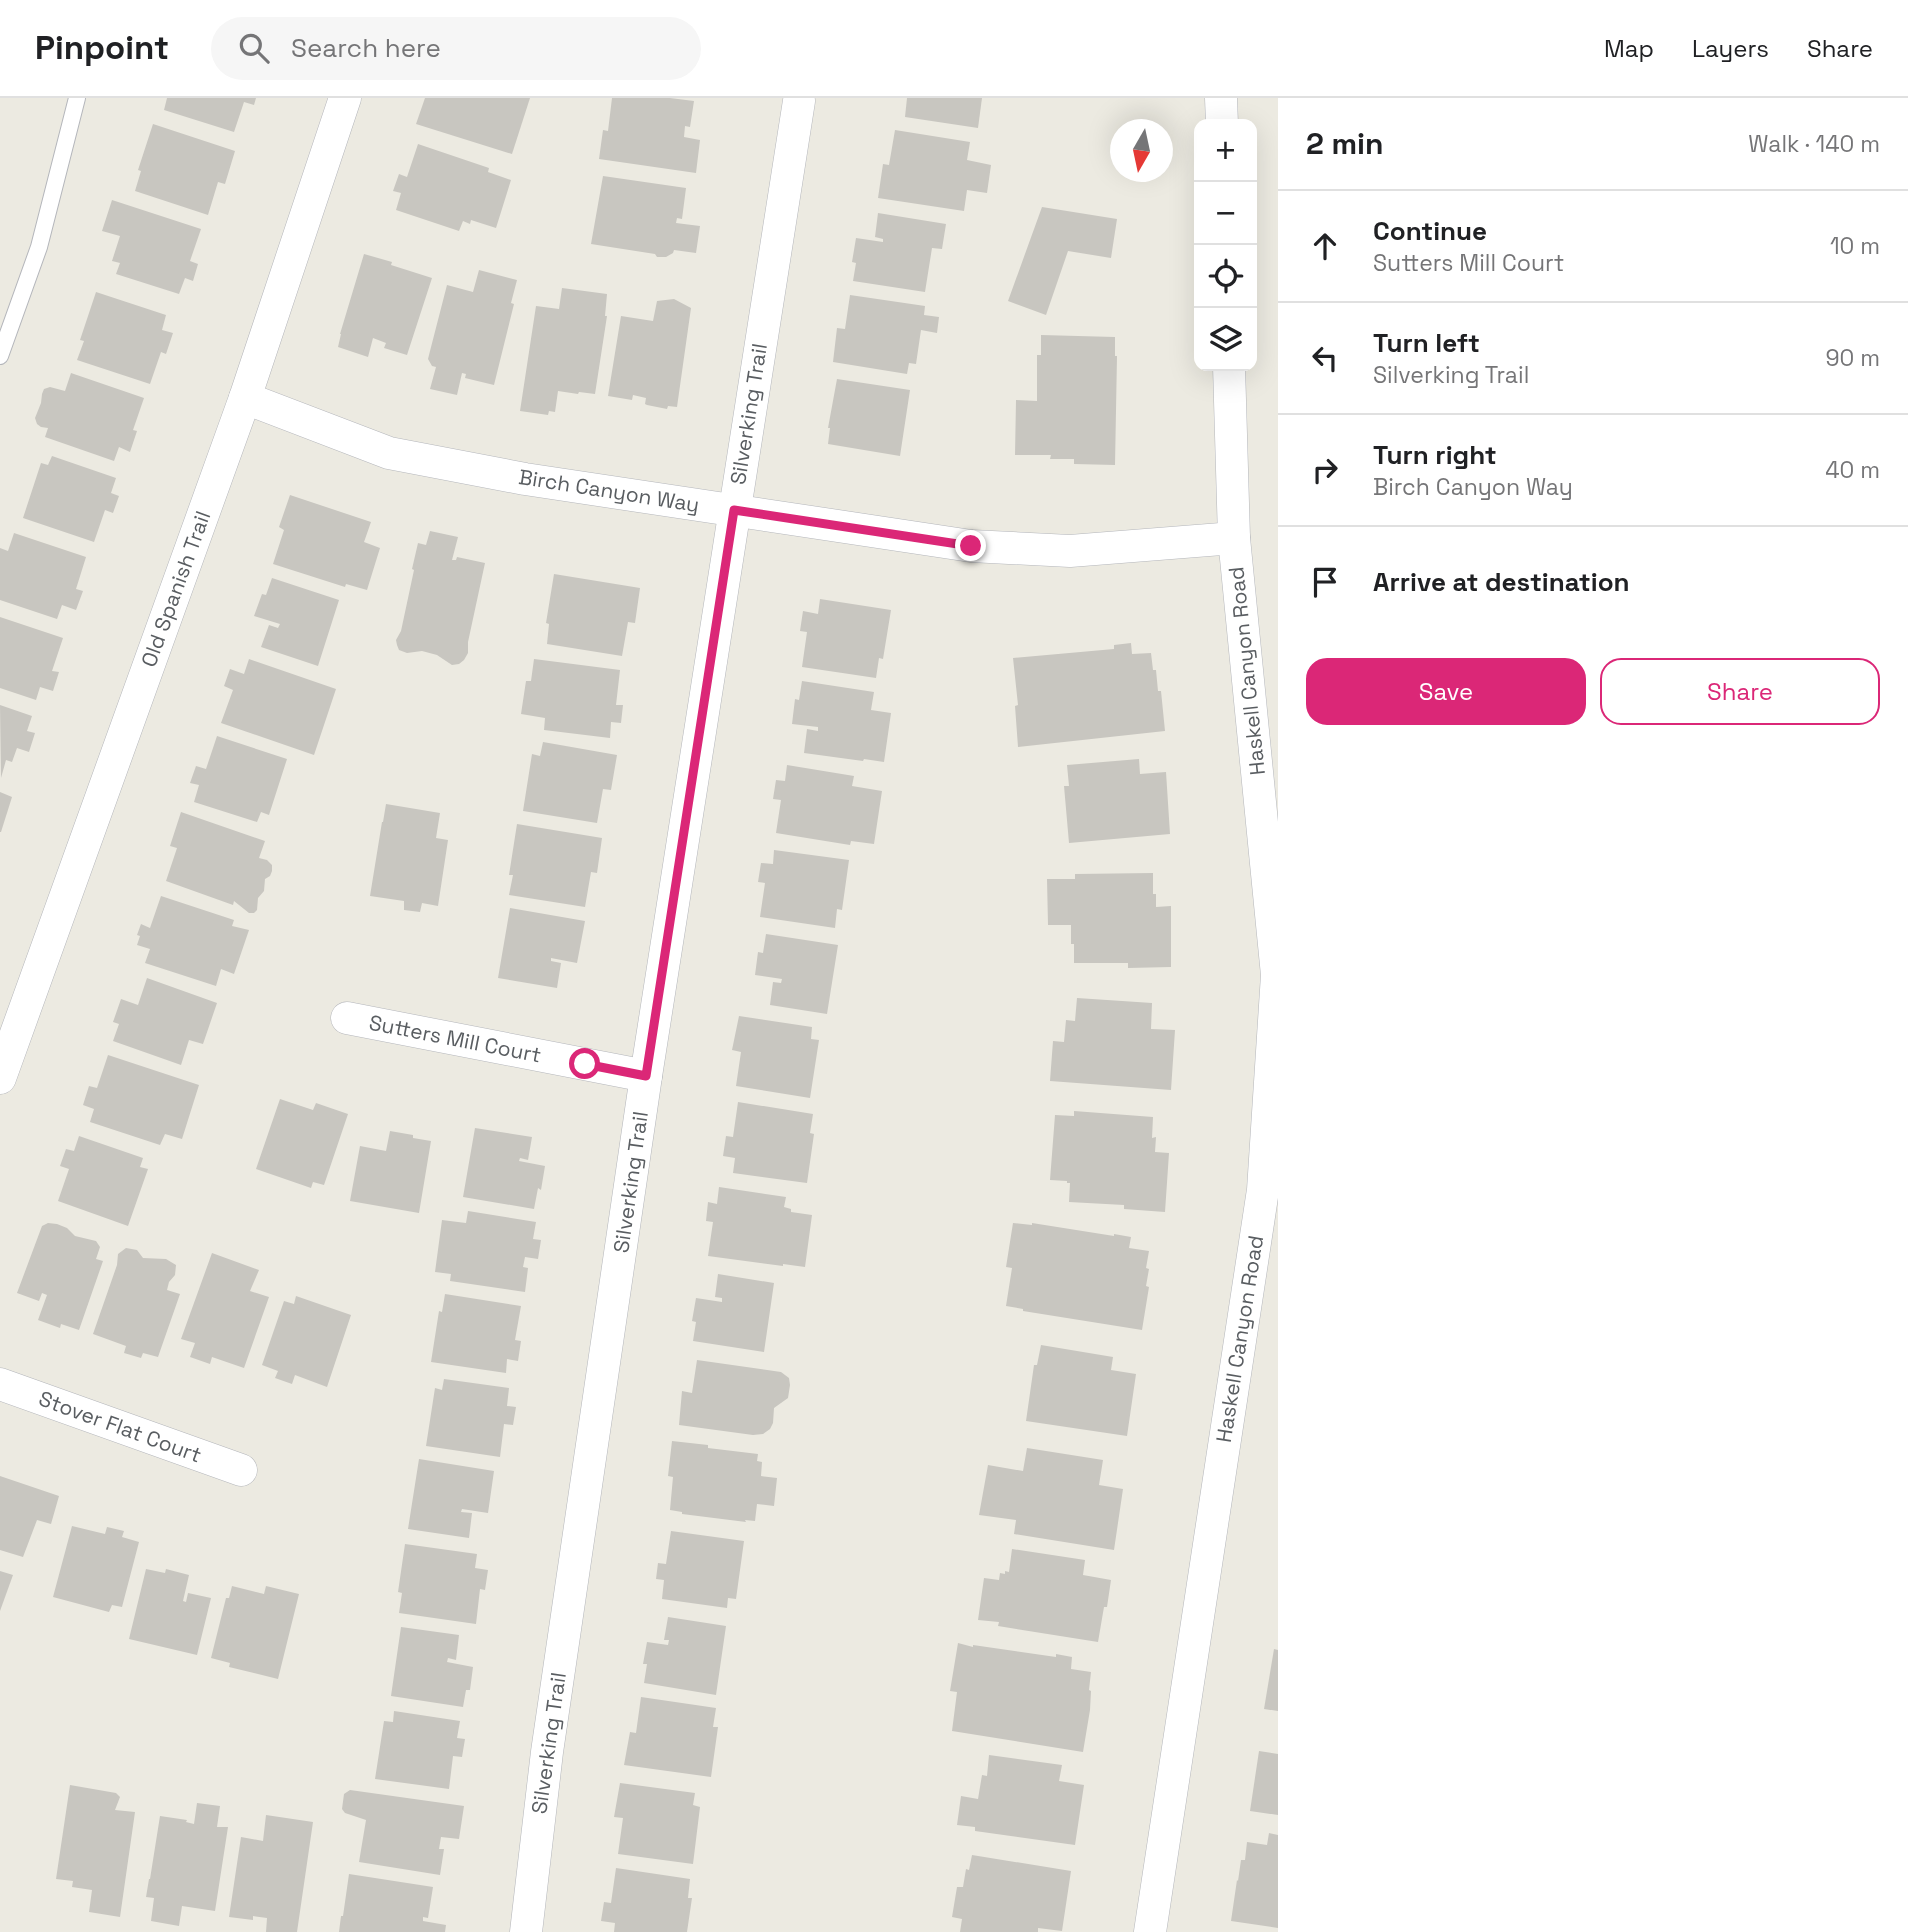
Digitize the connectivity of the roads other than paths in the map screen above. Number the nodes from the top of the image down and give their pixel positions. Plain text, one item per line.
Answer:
1 (77, 98) edge
2 (345, 98) edge
3 (1221, 98) edge
4 (799, 102) dead end
5 (1222, 119) edge
6 (0, 356) edge
7 (1229, 371) edge
8 (245, 398) junction
9 (734, 510) junction
10 (1234, 538) junction
11 (1277, 975) edge
12 (347, 1018) dead end
13 (646, 1076) junction
14 (0, 1078) edge
15 (0, 1384) edge
16 (241, 1470) dead end
17 (526, 1932) edge
18 (1150, 1932) edge

1 - 6 lane
2 - 8 street, Old Spanish Trail
3 - 5 street
4 - 9 street, Silverking Trail
7 - 10 street, Haskell Canyon Road
8 - 9 street, Birch Canyon Way
8 - 14 street, Old Spanish Trail
9 - 10 street, Birch Canyon Way
9 - 13 street, Silverking Trail
10 - 11 street, Haskell Canyon Road
11 - 18 street, Haskell Canyon Road
12 - 13 street, Sutters Mill Court
13 - 17 street, Silverking Trail
15 - 16 street, Stover Flat Court

